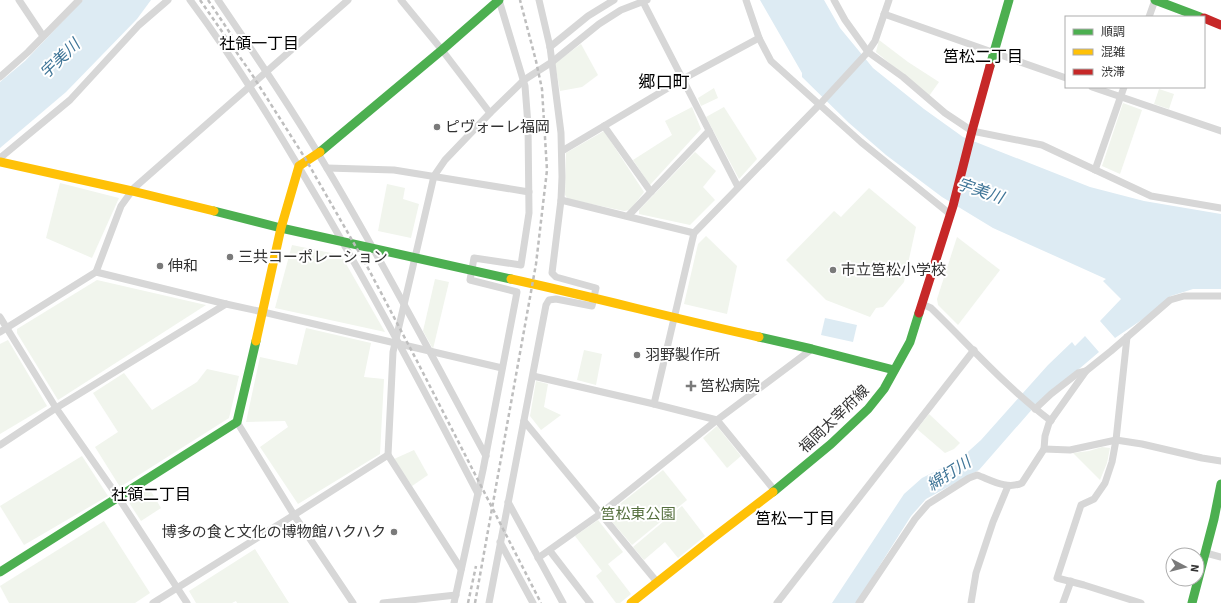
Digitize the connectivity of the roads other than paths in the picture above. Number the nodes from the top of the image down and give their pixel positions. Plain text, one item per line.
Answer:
1 (19, 0) edge
2 (79, 0) edge
3 (168, 0) edge
4 (190, 0) edge
5 (218, 0) edge
6 (348, 0) edge
7 (401, 0) edge
8 (499, 0) edge
9 (539, 0) edge
10 (614, 0) edge
11 (644, 0) edge
12 (746, 0) edge
13 (834, 0) edge
14 (889, 0) edge
15 (1009, 0) edge
16 (1155, 0) edge
17 (884, 14) junction
18 (1149, 16) edge
19 (1197, 16) edge
20 (1205, 18) edge
21 (1221, 25) edge
22 (43, 36) junction
23 (759, 38) junction
24 (550, 47) junction
25 (442, 50) junction
26 (867, 52) junction
27 (993, 53) junction
28 (552, 62) junction
29 (266, 71) junction
30 (0, 77) edge
31 (1065, 78) edge
32 (683, 79) junction
33 (524, 80) junction
34 (250, 87) junction
35 (1095, 88) edge
36 (1124, 88) edge
37 (1121, 97) junction
38 (822, 102) junction
39 (490, 113) junction
40 (604, 126) junction
41 (709, 131) junction
42 (1221, 131) edge
43 (971, 134) junction
44 (562, 151) junction
45 (317, 154) junction
46 (0, 158) edge
47 (0, 162) edge
48 (299, 166) junction
49 (327, 168) junction
50 (1095, 170) junction
51 (434, 176) junction
52 (738, 187) junction
53 (132, 191) junction
54 (529, 192) junction
55 (651, 192) junction
56 (561, 200) junction
57 (1221, 208) edge
58 (951, 210) junction
59 (628, 216) junction
60 (281, 228) junction
61 (694, 233) junction
62 (343, 241) junction
63 (374, 249) junction
64 (416, 257) junction
65 (472, 270) junction
66 (96, 272) junction
67 (1221, 296) edge
68 (594, 297) junction
69 (404, 303) junction
70 (226, 304) junction
71 (922, 304) junction
72 (263, 312) junction
73 (0, 317) edge
74 (674, 318) junction
75 (3, 330) edge
76 (1127, 337) junction
77 (396, 342) junction
78 (812, 349) junction
79 (974, 350) junction
80 (429, 351) junction
81 (502, 368) junction
82 (894, 370) junction
83 (1086, 371) junction
84 (533, 376) junction
85 (654, 404) junction
86 (56, 408) junction
87 (1035, 409) junction
88 (717, 420) junction
89 (1051, 421) junction
90 (236, 422) junction
91 (524, 422) junction
92 (1116, 440) junction
93 (0, 445) edge
94 (1044, 449) junction
95 (388, 455) junction
96 (486, 456) junction
97 (1221, 461) edge
98 (1221, 484) edge
99 (1008, 486) junction
100 (775, 491) junction
101 (478, 494) junction
102 (118, 497) junction
103 (508, 502) junction
104 (600, 514) junction
105 (294, 515) junction
106 (500, 542) junction
107 (550, 551) junction
108 (1206, 553) junction
109 (1221, 557) edge
110 (538, 558) junction
111 (461, 569) junction
112 (0, 572) edge
113 (1071, 581) junction
114 (657, 582) junction
115 (177, 588) junction
116 (456, 595) junction
117 (153, 603) edge
118 (187, 603) edge
119 (353, 603) edge
120 (383, 603) edge
121 (454, 603) edge
122 (489, 603) edge
123 (533, 603) edge
124 (563, 603) edge
125 (590, 603) edge
126 (631, 603) edge
127 (777, 603) edge
128 (859, 603) edge
129 (971, 603) edge
130 (1063, 603) edge
131 (1141, 603) edge
132 (1192, 603) edge

1 - 22 street
2 - 22 street
3 - 46 street
4 - 34 street
5 - 29 street
6 - 29 street
7 - 25 street
8 - 25 street
8 - 33 street
9 - 24 street
10 - 24 street
11 - 28 street
11 - 32 street
12 - 23 street
13 - 26 street
14 - 17 street
15 - 27 street, 福岡太宰府線
16 - 18 street
16 - 19 street
17 - 26 street
17 - 27 street
20 - 21 street
22 - 30 street
23 - 32 street
23 - 38 street
24 - 28 street
25 - 39 street
25 - 45 street
26 - 38 street
26 - 43 street
27 - 31 street
27 - 43 street, 福岡太宰府線
28 - 33 street
28 - 44 street
29 - 34 street
29 - 45 street
32 - 40 street
32 - 41 street
33 - 39 street
33 - 54 street
34 - 48 street
34 - 53 street
35 - 37 street
36 - 37 street
37 - 42 street
37 - 50 street
38 - 52 street
38 - 58 street
39 - 51 street
40 - 44 street
40 - 55 street
41 - 52 street
41 - 55 street
43 - 50 street
43 - 58 street, 福岡太宰府線
44 - 56 street
45 - 48 street
45 - 49 street
47 - 53 street
48 - 60 street
48 - 62 street
49 - 51 street
49 - 63 street
50 - 57 street
51 - 54 street
51 - 64 street
52 - 61 street
53 - 60 street
53 - 66 street
54 - 65 street
55 - 59 street
56 - 59 street
56 - 68 street
58 - 71 street, 福岡太宰府線
59 - 61 street
60 - 62 street
60 - 72 street
61 - 74 street
62 - 63 street
62 - 77 street
63 - 64 street
63 - 69 street
64 - 65 street
64 - 69 street
65 - 68 street
65 - 81 street
66 - 70 street
66 - 75 street
67 - 76 street
68 - 74 street
68 - 84 street
69 - 77 street
69 - 80 street
70 - 72 street
70 - 86 street
71 - 79 street
71 - 82 street, 福岡太宰府線
72 - 77 street
72 - 90 street
73 - 75 street
74 - 78 street
74 - 85 street
75 - 86 street
76 - 83 street
76 - 92 street
77 - 80 street
77 - 95 street
77 - 101 street
78 - 82 street
78 - 88 street
79 - 87 street
79 - 127 street
80 - 81 street
80 - 96 street
81 - 96 street
82 - 100 street, 福岡太宰府線
83 - 87 street
83 - 89 street
84 - 85 street
84 - 91 street
85 - 88 street
86 - 93 street
86 - 102 street
87 - 89 street
88 - 100 street
88 - 104 street
89 - 94 street
90 - 102 street
90 - 105 street
91 - 103 street
91 - 104 street
92 - 94 street
92 - 97 street
92 - 113 street
94 - 99 street
95 - 105 street
95 - 111 street
96 - 101 street
98 - 108 street
99 - 128 street
99 - 129 street
100 - 114 street, 福岡太宰府線
101 - 111 street
102 - 112 street
102 - 115 street
103 - 106 street
103 - 110 street
104 - 107 street
104 - 114 street
105 - 115 street
105 - 119 street
106 - 122 street
106 - 123 street
107 - 110 street
107 - 125 street
108 - 109 street
108 - 132 street
110 - 124 street
111 - 116 street
113 - 130 street
113 - 131 street
114 - 126 street, 福岡太宰府線
115 - 117 street
115 - 118 street
116 - 120 street
116 - 121 street

